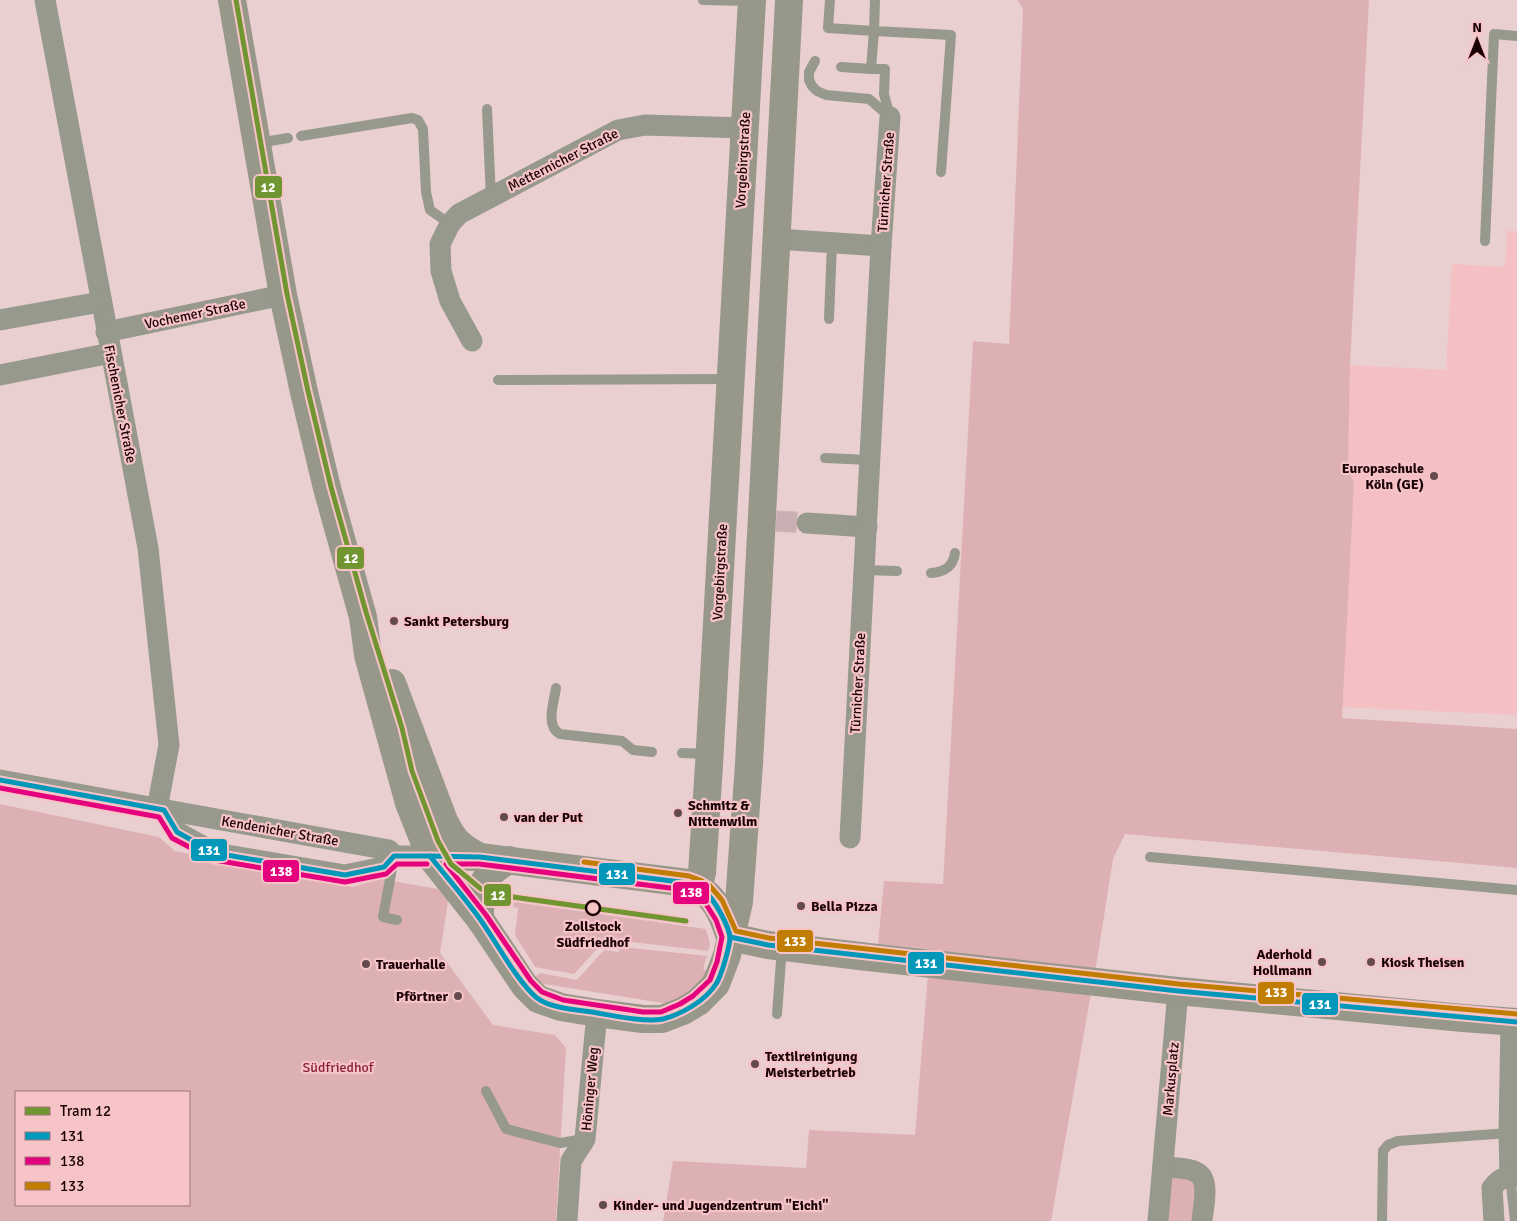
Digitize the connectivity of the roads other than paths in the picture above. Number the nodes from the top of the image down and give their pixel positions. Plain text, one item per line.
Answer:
1 (45, 0) edge
2 (232, 0) edge
3 (703, 0) edge
4 (789, 0) edge
5 (830, 0) edge
6 (875, 0) edge
7 (752, 1) edge
8 (874, 31) junction
9 (1517, 36) edge
10 (815, 61) dead end
11 (841, 67) dead end
12 (871, 69) junction
13 (487, 109) dead end
14 (890, 117) junction
15 (745, 128) junction
16 (301, 136) dead end
17 (288, 138) dead end
18 (257, 143) junction
19 (941, 172) dead end
20 (490, 198) junction
21 (450, 224) junction
22 (776, 239) junction
23 (1485, 241) dead end
24 (832, 243) junction
25 (881, 246) junction
26 (283, 295) junction
27 (100, 302) junction
28 (829, 319) dead end
29 (0, 320) edge
30 (106, 332) junction
31 (472, 340) dead end
32 (111, 353) junction
33 (0, 375) edge
34 (730, 379) junction
35 (769, 379) junction
36 (498, 380) dead end
37 (825, 458) dead end
38 (870, 460) junction
39 (807, 523) tunnel mouth
40 (867, 527) junction
41 (955, 553) dead end
42 (864, 570) junction
43 (896, 571) dead end
44 (931, 573) dead end
45 (363, 617) junction
46 (556, 688) dead end
47 (652, 752) dead end
48 (682, 753) dead end
49 (709, 760) junction
50 (750, 764) junction
51 (0, 780) edge
52 (160, 810) junction
53 (850, 838) dead end
54 (394, 856) junction
55 (430, 856) junction
56 (480, 857) junction
57 (1150, 857) dead end
58 (509, 860) junction
59 (698, 887) junction
60 (1517, 890) edge
61 (397, 920) dead end
62 (480, 920) junction
63 (730, 937) junction
64 (782, 946) junction
65 (1178, 991) junction
66 (597, 1013) junction
67 (777, 1014) dead end
68 (1514, 1021) edge
69 (486, 1091) dead end
70 (1509, 1133) junction
71 (585, 1138) junction
72 (1164, 1167) junction
73 (1514, 1176) edge
74 (567, 1221) edge
75 (1158, 1221) edge
76 (1202, 1221) edge
77 (1382, 1221) edge
78 (1494, 1221) edge
79 (1515, 1221) edge

1 - 27 street, Fischenicher Straße
2 - 18 street
3 - 7 lane
4 - 22 street
5 - 8 lane
6 - 8 lane
7 - 15 street, Vorgebirgstraße
8 - 12 lane
8 - 19 lane
9 - 23 lane
10 - 14 lane
11 - 12 lane
12 - 14 lane
13 - 20 lane
14 - 25 street, Türnicher Straße
15 - 20 street, Metternicher Straße
15 - 34 street, Vorgebirgstraße
16 - 21 lane
17 - 18 lane
18 - 26 street
20 - 21 street, Metternicher Straße
21 - 31 street, Metternicher Straße
22 - 24 street, Türnicher Straße
22 - 35 street
24 - 25 street, Türnicher Straße
24 - 28 lane
25 - 38 street, Türnicher Straße
26 - 30 street, Vochemer Straße
26 - 45 street
27 - 29 street
27 - 30 street, Fischenicher Straße
30 - 32 street, Fischenicher Straße
32 - 33 street
32 - 52 street, Fischenicher Straße
34 - 35 street
34 - 36 lane
34 - 49 street, Vorgebirgstraße
35 - 50 street
37 - 38 lane
38 - 40 street, Türnicher Straße
39 - 40 street
40 - 42 street, Türnicher Straße
41 - 44 lane
42 - 43 lane
42 - 53 street, Türnicher Straße
45 - 55 street
45 - 56 street
46 - 47 lane
48 - 49 lane
49 - 50 street
49 - 59 street, Vorgebirgstraße
50 - 63 street
51 - 52 street, Kendenicher Straße
52 - 54 street, Kendenicher Straße
52 - 54 street
54 - 55 street, Kendenicher Straße
54 - 61 lane
55 - 56 street
55 - 62 street
56 - 58 street
57 - 60 lane
58 - 59 street
58 - 62 street
59 - 63 street
62 - 66 street
63 - 64 street
63 - 66 street
64 - 65 street
64 - 67 lane
65 - 68 street
65 - 72 street, Markusplatz
66 - 71 street, Höninger Weg
68 - 70 street
69 - 71 lane
70 - 73 street
70 - 77 lane
71 - 74 street, Höninger Weg
72 - 75 street, Markusplatz
72 - 76 street
73 - 78 street
73 - 79 lane

